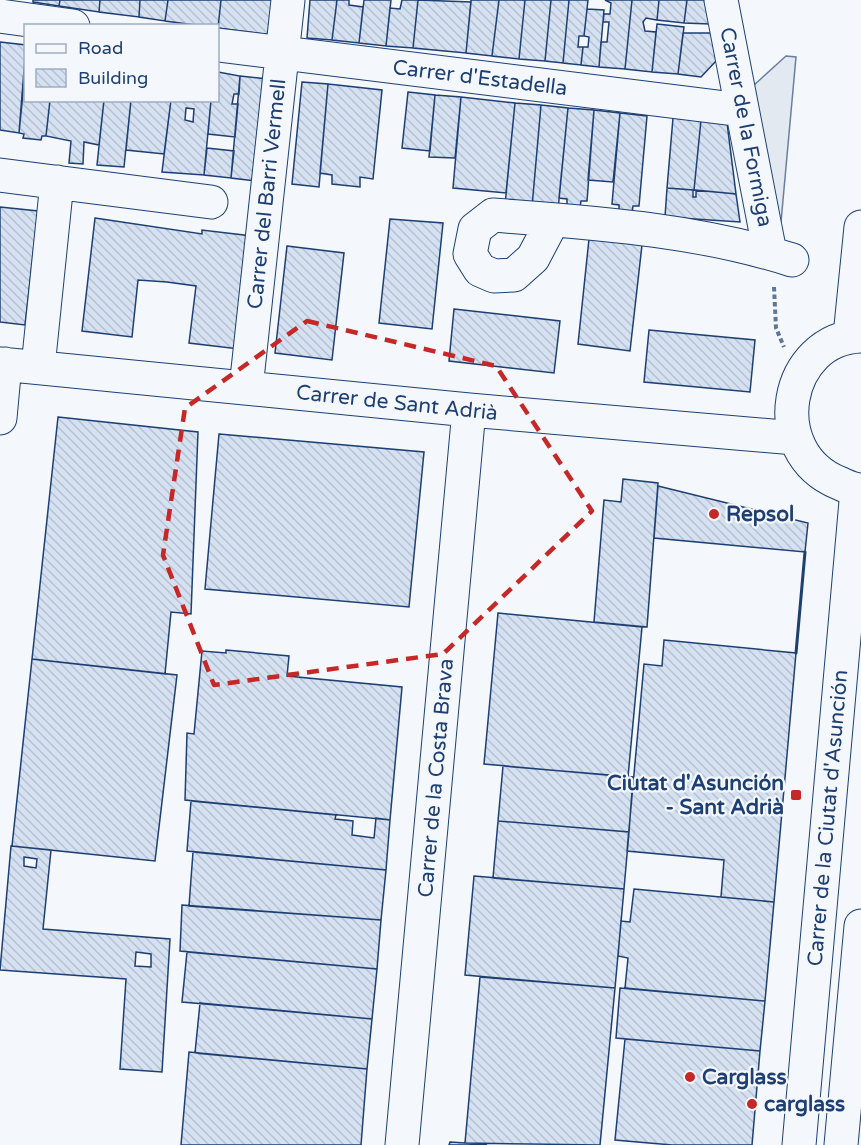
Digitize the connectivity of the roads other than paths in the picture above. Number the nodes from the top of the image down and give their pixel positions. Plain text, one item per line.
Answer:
1 (288, 0) edge
2 (721, 0) edge
3 (0, 16) edge
4 (58, 24) edge
5 (219, 45) edge
6 (282, 54) junction
7 (742, 110) junction
8 (0, 175) edge
9 (57, 182) junction
10 (211, 202) dead end
11 (553, 220) dead end
12 (861, 227) edge
13 (856, 336) edge
14 (2, 364) edge
15 (38, 367) junction
16 (246, 388) junction
17 (469, 410) junction
18 (0, 418) edge
19 (795, 438) junction
20 (859, 490) edge
21 (861, 926) edge
22 (402, 1145) edge
23 (799, 1145) edge
24 (841, 1145) edge

1 - 6 street, Carrer del Barri Vermell
2 - 7 street, Carrer de la Formiga
3 - 4 street
5 - 6 street, Carrer d'Estadella
6 - 7 street, Carrer d'Estadella
6 - 16 street, Carrer del Barri Vermell
7 - 11 street, Carrer de la Formiga
8 - 9 street
9 - 10 street
9 - 15 street
12 - 13 street
13 - 19 street
14 - 15 street, Carrer de Sant Adrià
14 - 18 street
15 - 16 street, Carrer de Sant Adrià
16 - 17 street, Carrer de Sant Adrià
17 - 19 street, Carrer de Sant Adrià
17 - 22 street, Carrer de la Costa Brava
19 - 20 street
20 - 23 street, Carrer de la Ciutat d'Asunción
21 - 24 street, Carrer de la Ciutat d'Asunción

